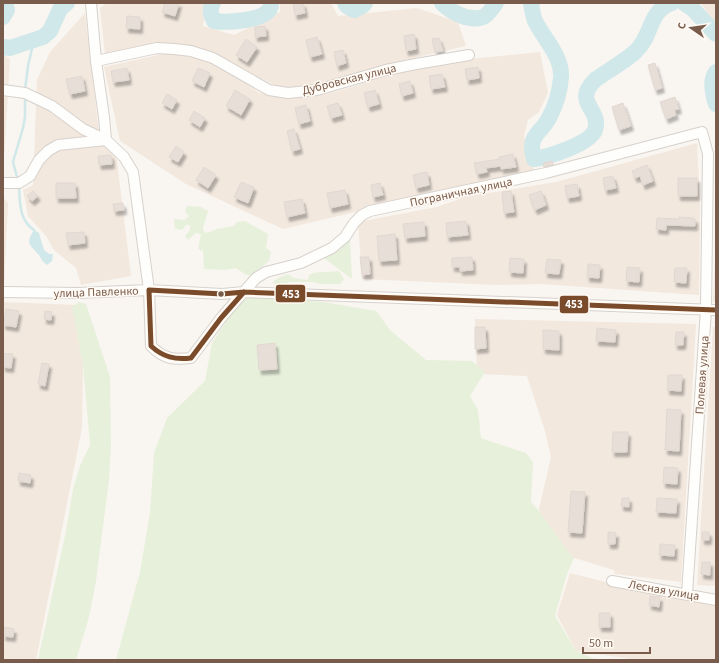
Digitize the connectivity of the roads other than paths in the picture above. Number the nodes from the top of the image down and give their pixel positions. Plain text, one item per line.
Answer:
1 (91, 3) edge
2 (469, 55) dead end
3 (96, 62) junction
4 (3, 90) edge
5 (702, 132) joint
6 (106, 140) junction
7 (5, 183) dead end
8 (149, 290) junction
9 (3, 292) edge
10 (244, 292) junction
11 (711, 310) edge
12 (612, 581) dead end
13 (687, 594) junction
14 (716, 600) edge

1 - 3 street
2 - 3 street, Дубровская улица
3 - 6 street
4 - 6 street
5 - 10 street, Пограничная улица
5 - 11 street, Полевая улица
6 - 7 street
6 - 8 street
8 - 9 street, улица Павленко
8 - 10 street, улица Павленко
8 - 10 street, Пограничная улица
10 - 11 street, улица Павленко
11 - 13 street, Полевая улица
12 - 13 street, Лесная улица
13 - 14 street, Лесная улица

